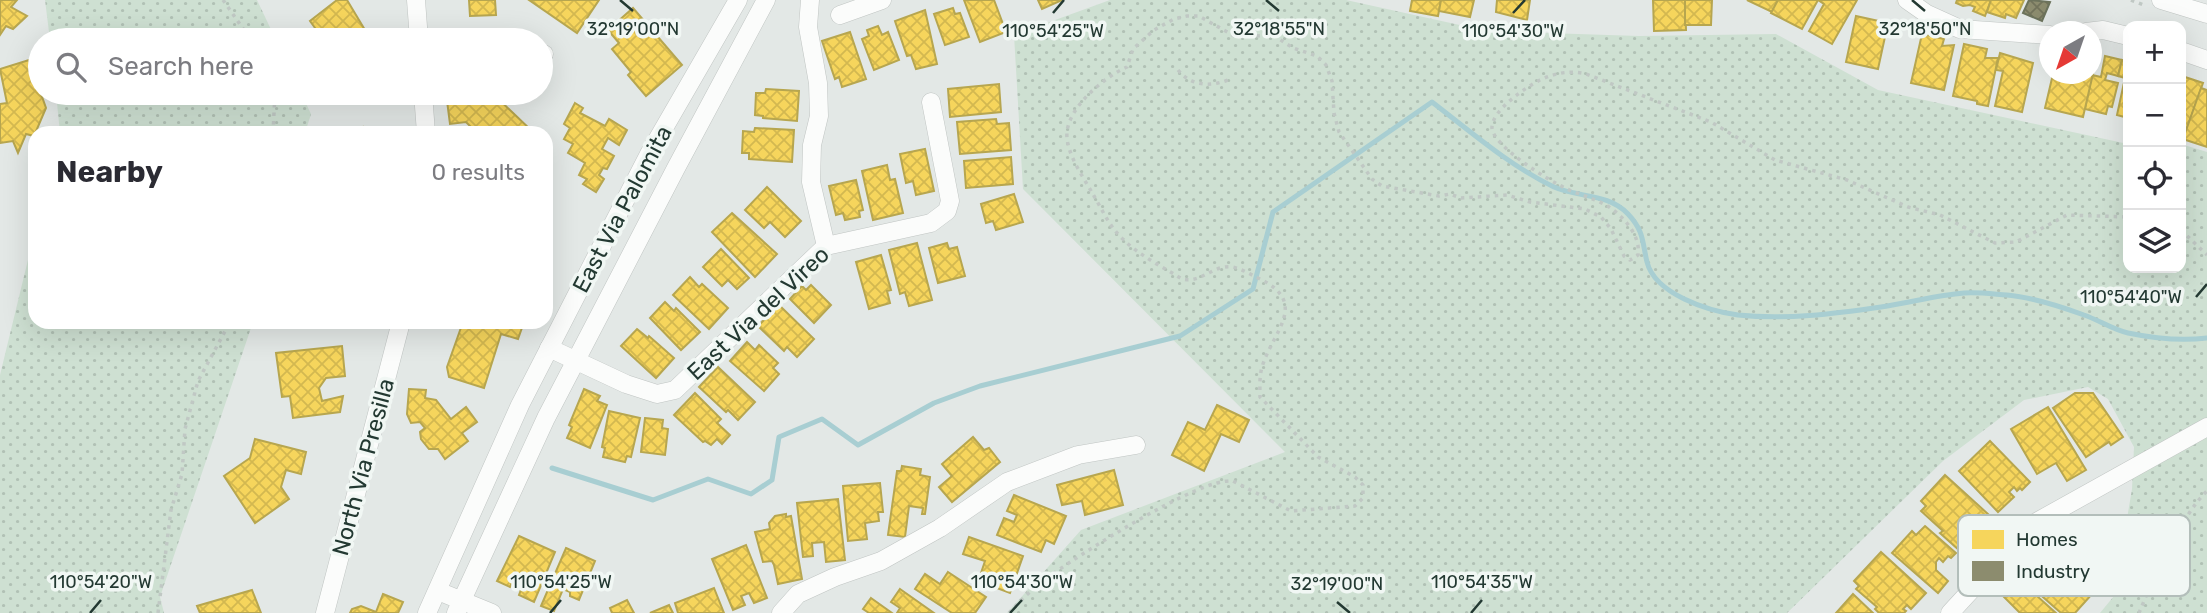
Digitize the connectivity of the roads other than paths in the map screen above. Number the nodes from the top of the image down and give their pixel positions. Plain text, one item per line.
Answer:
1 (416, 0) edge
2 (737, 0) edge
3 (810, 0) edge
4 (882, 0) edge
5 (1907, 0) edge
6 (2161, 0) edge
7 (762, 6) edge
8 (2207, 14) edge
9 (840, 15) dead end
10 (422, 28) edge
11 (2102, 30) edge
12 (2039, 34) edge
13 (2123, 35) edge
14 (2186, 53) edge
15 (2207, 60) edge
16 (931, 102) dead end
17 (424, 105) edge
18 (425, 126) edge
19 (826, 246) junction
20 (399, 329) edge
21 (550, 348) junction
22 (576, 362) junction
23 (2207, 427) edge
24 (1136, 445) dead end
25 (2049, 515) edge
26 (438, 591) junction
27 (458, 607) edge
28 (325, 613) edge
29 (427, 613) edge
30 (492, 613) edge
31 (781, 613) edge

1 - 10 street
2 - 7 street
2 - 21 street, East Via Palomita
3 - 19 street
4 - 9 street
5 - 12 street
6 - 8 street
7 - 22 street, East Via Palomita
11 - 13 street
14 - 15 street
16 - 19 street, East Via del Vireo
17 - 18 street
19 - 22 street, East Via del Vireo
20 - 28 street, North Via Presilla
21 - 22 street, East Via del Vireo
21 - 26 street, East Via Palomita
22 - 27 street, East Via Palomita
23 - 25 street
24 - 31 street
26 - 27 street
26 - 29 street, East Via Palomita
27 - 30 street

